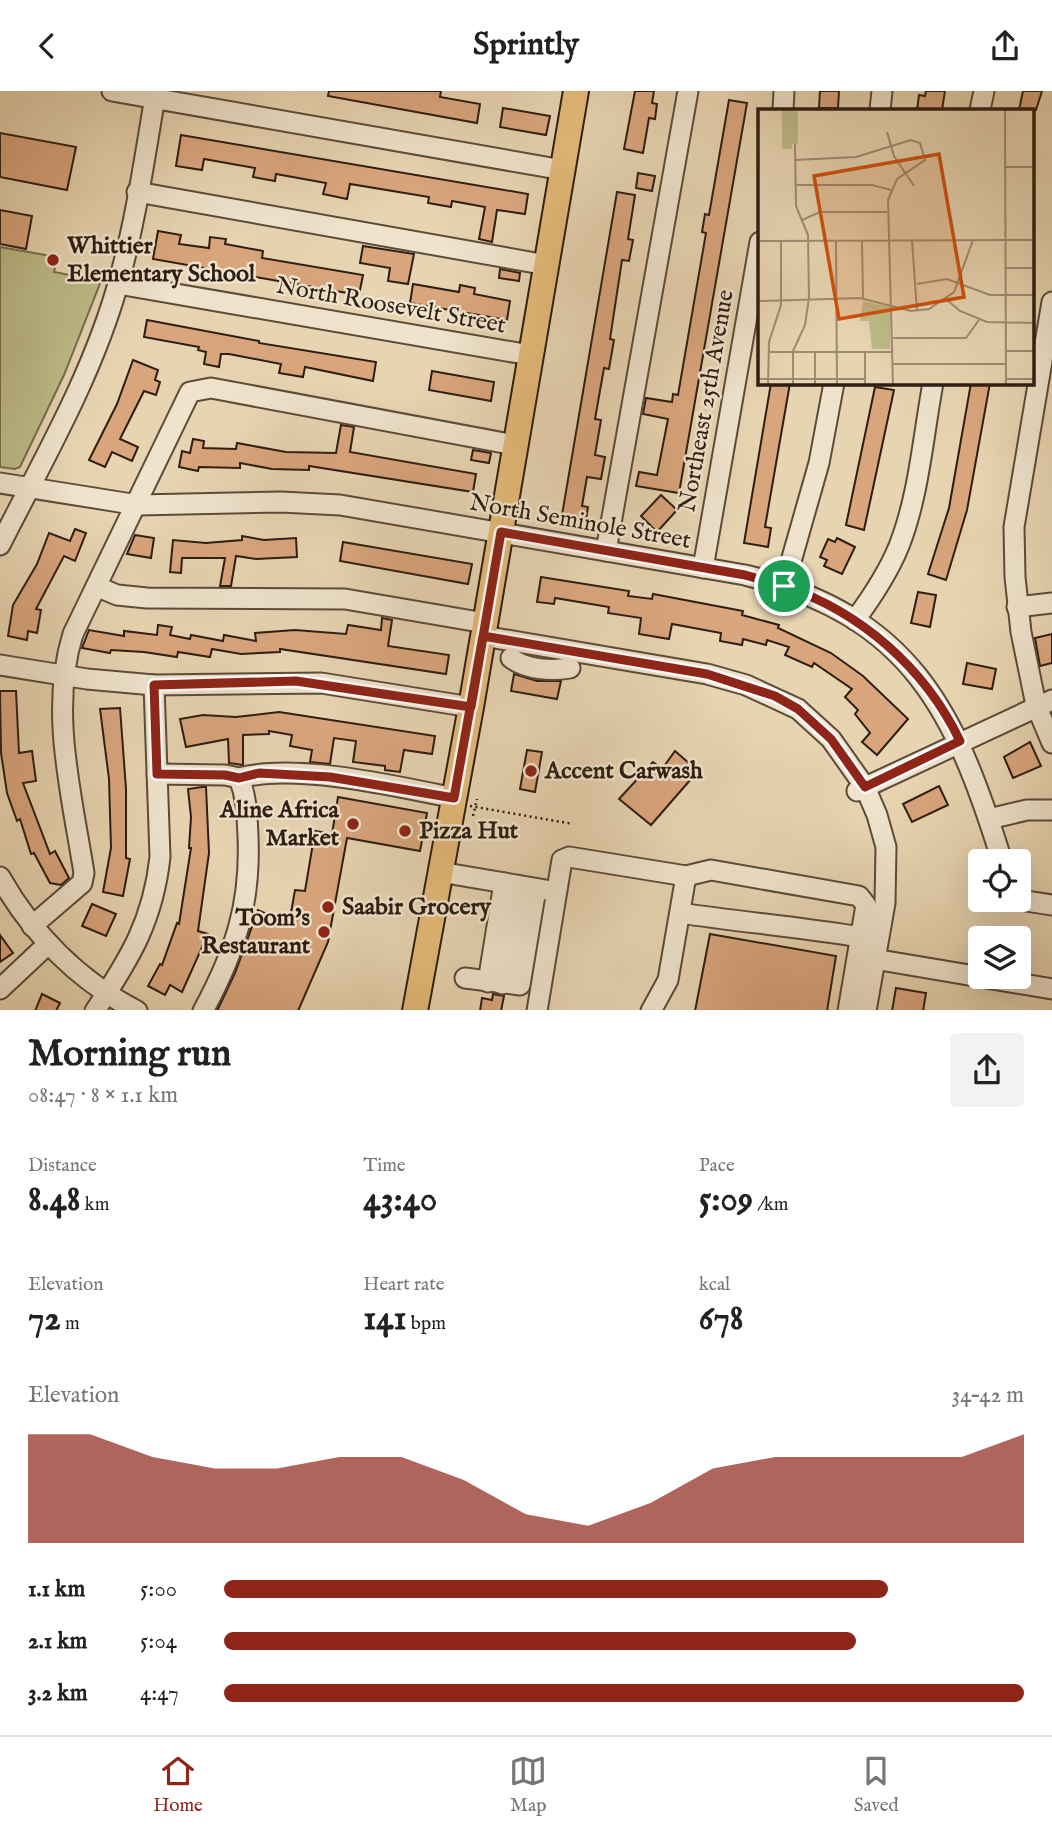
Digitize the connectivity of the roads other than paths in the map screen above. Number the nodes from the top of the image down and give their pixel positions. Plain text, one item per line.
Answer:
1 (112, 91) edge
2 (576, 91) edge
3 (688, 91) edge
4 (785, 91) edge
5 (882, 91) edge
6 (984, 91) edge
7 (155, 95) edge
8 (783, 109) edge
9 (880, 109) edge
10 (980, 109) edge
11 (563, 170) junction
12 (137, 192) junction
13 (758, 253) edge
14 (547, 265) junction
15 (118, 284) junction
16 (1052, 302) edge
17 (530, 355) junction
18 (834, 385) edge
19 (933, 385) edge
20 (515, 445) junction
21 (0, 482) edge
22 (29, 488) junction
23 (138, 505) junction
24 (501, 532) junction
25 (0, 545) edge
26 (606, 551) junction
27 (703, 568) junction
28 (784, 586) junction
29 (98, 587) junction
30 (1052, 603) edge
31 (1017, 607) junction
32 (855, 620) junction
33 (484, 629) junction
34 (511, 659) dead end
35 (0, 665) edge
36 (570, 668) dead end
37 (62, 676) junction
38 (154, 685) junction
39 (1044, 702) edge
40 (471, 707) junction
41 (960, 741) junction
42 (1052, 743) edge
43 (157, 774) junction
44 (239, 778) junction
45 (861, 789) junction
46 (467, 805) junction
47 (1052, 810) edge
48 (989, 819) junction
49 (998, 849) edge
50 (440, 872) junction
51 (686, 876) junction
52 (1, 880) edge
53 (520, 886) junction
54 (557, 892) junction
55 (1031, 902) edge
56 (1052, 905) edge
57 (680, 913) junction
58 (32, 926) junction
59 (860, 937) junction
60 (48, 944) junction
61 (874, 959) junction
62 (465, 978) dead end
63 (495, 983) junction
64 (0, 989) edge
65 (1052, 989) edge
66 (107, 993) junction
67 (95, 1010) edge
68 (137, 1010) edge
69 (203, 1010) edge
70 (415, 1010) edge
71 (537, 1010) edge
72 (651, 1010) edge
73 (848, 1010) edge
74 (866, 1010) edge

1 - 7 street
2 - 11 main road
3 - 26 street
4 - 8 street
5 - 9 street
6 - 10 street
7 - 11 street
7 - 12 street
11 - 14 main road
12 - 14 street
12 - 15 street
13 - 27 street, Northeast 25th Avenue
14 - 17 main road
15 - 17 street, North Roosevelt Street
15 - 22 street
16 - 31 street
17 - 20 main road
18 - 28 street
19 - 32 street
20 - 23 street
20 - 24 main road
21 - 22 street, North Seminole Street
22 - 23 street, North Seminole Street
22 - 25 street
23 - 24 street, North Seminole Street
23 - 29 street
24 - 26 street, North Seminole Street
24 - 33 main road
26 - 27 street, North Seminole Street
27 - 28 street, North Seminole Street
28 - 32 street, North Seminole Street
29 - 33 street
29 - 37 street
30 - 31 street
31 - 39 street
32 - 41 street, North Seminole Street
33 - 40 main road
33 - 45 street
34 - 36 street
35 - 37 street
37 - 38 street
37 - 58 street
38 - 40 street
38 - 43 street
39 - 41 street
39 - 42 street
40 - 46 main road
41 - 45 street
41 - 48 street, North Seminole Street
43 - 44 street
43 - 66 street
44 - 46 street
44 - 69 street
45 - 61 street
46 - 50 main road
47 - 48 street
48 - 49 street, North Seminole Street
50 - 53 street
50 - 70 main road
51 - 54 street
51 - 57 street
51 - 59 street
52 - 58 street
53 - 54 street
53 - 63 street
53 - 63 street
54 - 71 street
55 - 56 street
57 - 59 street
57 - 72 street
58 - 60 street
59 - 73 street
60 - 64 street
60 - 66 street
61 - 65 street
61 - 74 street
62 - 63 street
66 - 67 street
66 - 68 street

